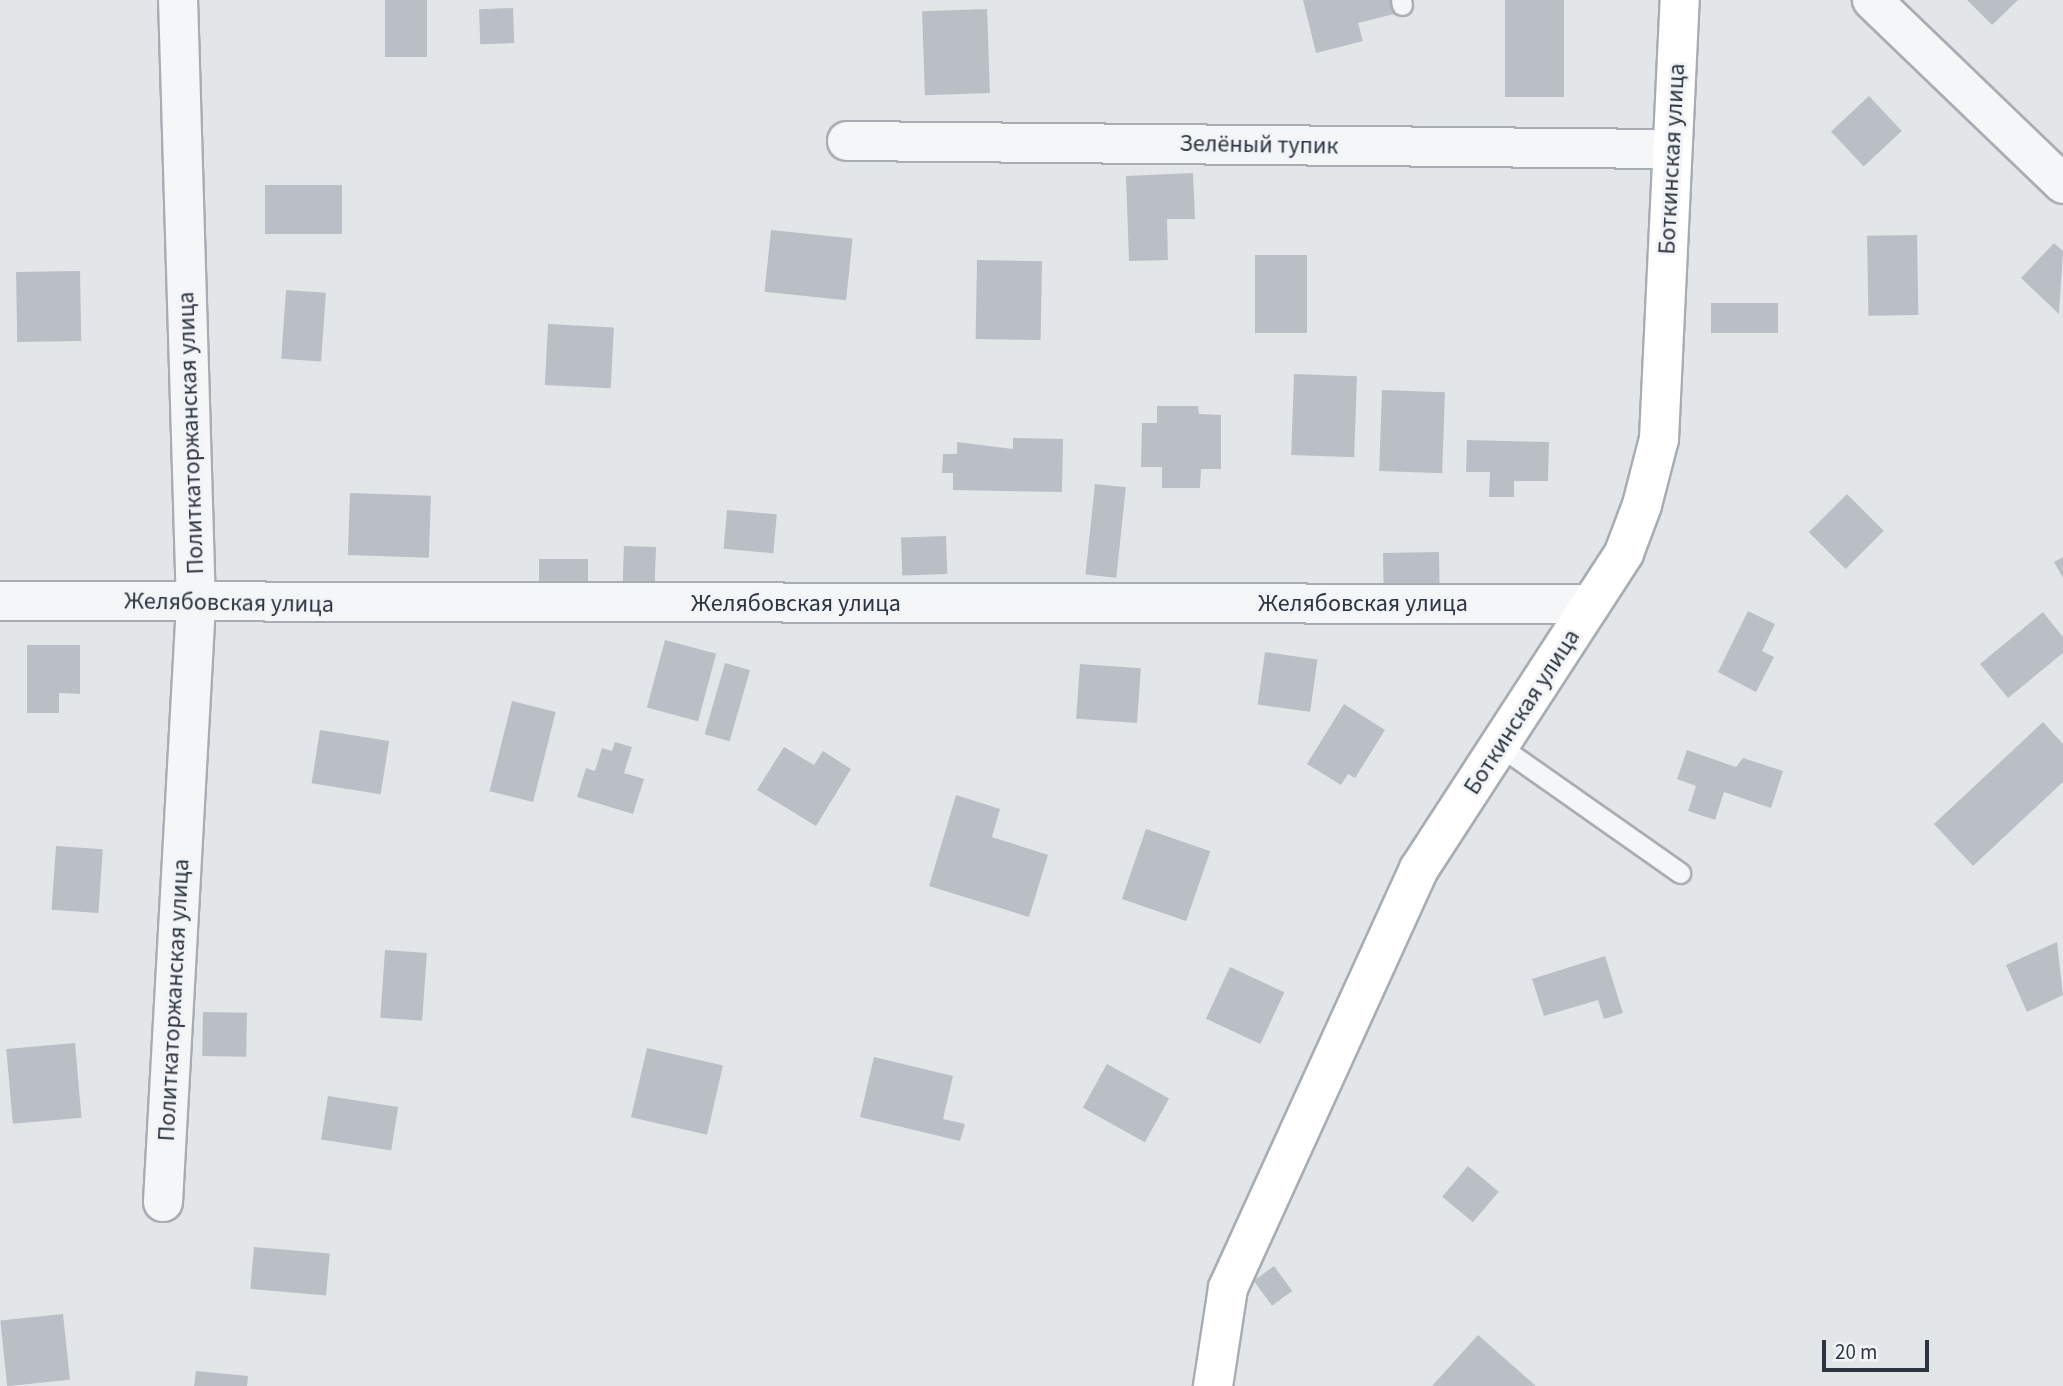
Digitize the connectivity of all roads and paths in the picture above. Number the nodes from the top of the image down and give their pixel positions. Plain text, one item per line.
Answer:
1 (178, 0) edge
2 (1680, 0) edge
3 (1872, 0) edge
4 (846, 141) dead end
5 (1672, 149) junction
6 (2063, 184) edge
7 (0, 601) edge
8 (196, 604) junction
9 (1591, 604) junction
10 (1501, 747) junction
11 (1679, 873) dead end
12 (163, 1202) dead end
13 (1213, 1386) edge

1 - 8 street, Политкаторжанская улица
2 - 5 street, Боткинская улица
3 - 6 street
4 - 5 street, Зелёный тупик
5 - 9 street, Боткинская улица
7 - 8 street, Желябовская улица
8 - 9 street, Желябовская улица
8 - 12 street, Политкаторжанская улица
9 - 10 street, Боткинская улица
10 - 11 lane
10 - 13 street, Боткинская улица

